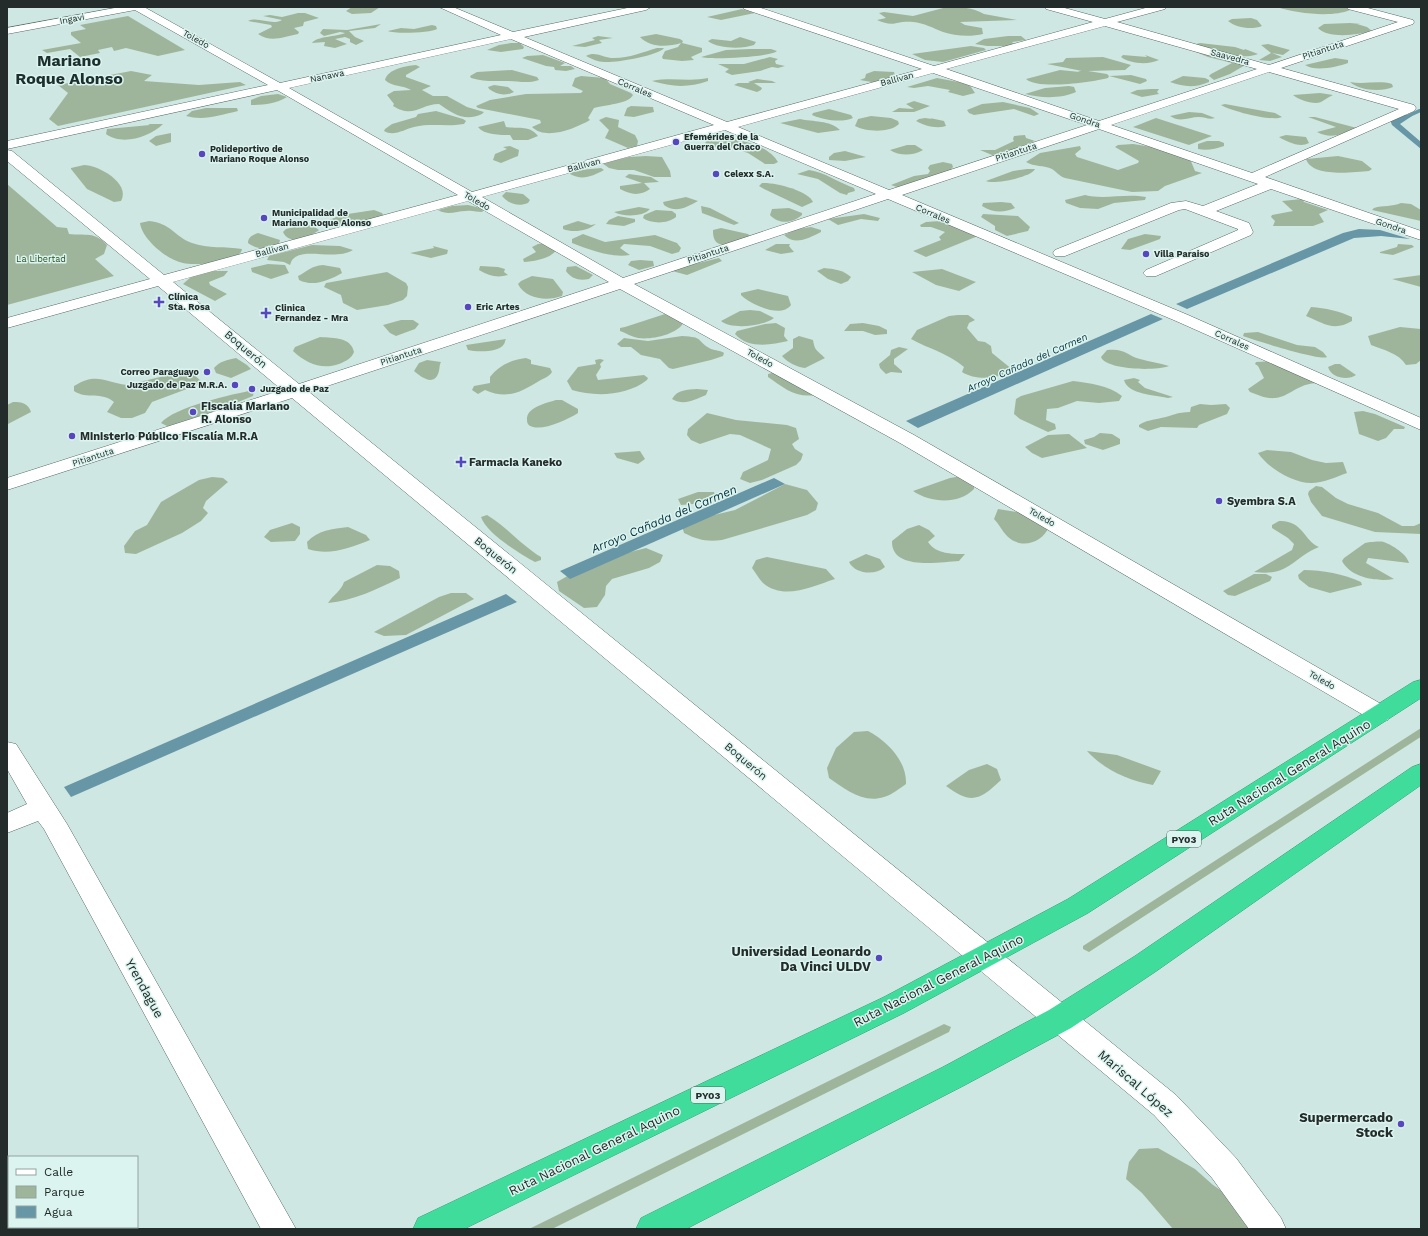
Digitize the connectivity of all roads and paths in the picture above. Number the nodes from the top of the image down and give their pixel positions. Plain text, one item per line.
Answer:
1 (137, 7) edge
2 (444, 7) edge
3 (646, 7) edge
4 (748, 7) edge
5 (1050, 7) edge
6 (1161, 7) edge
7 (1352, 7) edge
8 (1106, 23) junction
9 (1415, 23) edge
10 (7, 31) edge
11 (514, 36) junction
12 (1268, 68) junction
13 (934, 69) junction
14 (279, 87) junction
15 (1100, 125) junction
16 (724, 126) junction
17 (7, 145) edge
18 (7, 154) edge
19 (1252, 178) junction
20 (1271, 184) junction
21 (886, 194) junction
22 (469, 196) junction
23 (1203, 211) junction
24 (1421, 236) edge
25 (1060, 253) dead end
26 (1151, 274) dead end
27 (162, 280) junction
28 (621, 283) junction
29 (7, 323) edge
30 (296, 391) junction
31 (1421, 425) edge
32 (7, 484) edge
33 (1421, 687) edge
34 (1380, 714) junction
35 (7, 750) edge
36 (1421, 772) edge
37 (42, 808) junction
38 (7, 824) edge
39 (984, 957) junction
40 (1060, 1019) junction
41 (279, 1229) edge
42 (430, 1229) edge
43 (653, 1229) edge
44 (1269, 1229) edge

1 - 10 street, Ingavi
1 - 14 street, Toledo
2 - 11 street, Corrales
3 - 11 street, Nanawa
4 - 13 street, Gondra
5 - 8 street, Saavedra
6 - 8 street, Ballivan
7 - 9 street
8 - 12 street, Saavedra
8 - 13 street, Ballivan
9 - 12 street, Pitiantuta
11 - 14 street, Nanawa
11 - 16 street, Corrales
12 - 15 street, Pitiantuta
12 - 19 street, Saavedra
13 - 15 street, Gondra
13 - 16 street, Ballivan
14 - 17 street, Nanawa
14 - 22 street, Toledo
15 - 19 street, Gondra
15 - 21 street, Pitiantuta
16 - 21 street, Corrales
16 - 22 street, Ballivan
18 - 27 street, Boquerón
19 - 20 street, Gondra
20 - 23 street
20 - 24 street, Gondra
21 - 28 street, Pitiantuta
21 - 31 street, Corrales
22 - 27 street, Ballivan
22 - 28 street, Toledo
23 - 25 street
23 - 26 street
27 - 29 street, Ballivan
27 - 30 street, Boquerón
28 - 30 street, Pitiantuta
28 - 34 street, Toledo
30 - 32 street, Pitiantuta
30 - 39 street, Boquerón
33 - 34 highway, Ruta Nacional General Aquino / PY03
34 - 39 highway, Ruta Nacional General Aquino / PY03
35 - 37 street, Yrendague
36 - 40 highway
37 - 38 street
37 - 41 street, Yrendague
39 - 40 street, Mariscal López
39 - 42 highway, Ruta Nacional General Aquino / PY03
40 - 43 highway
40 - 44 street, Mariscal López

